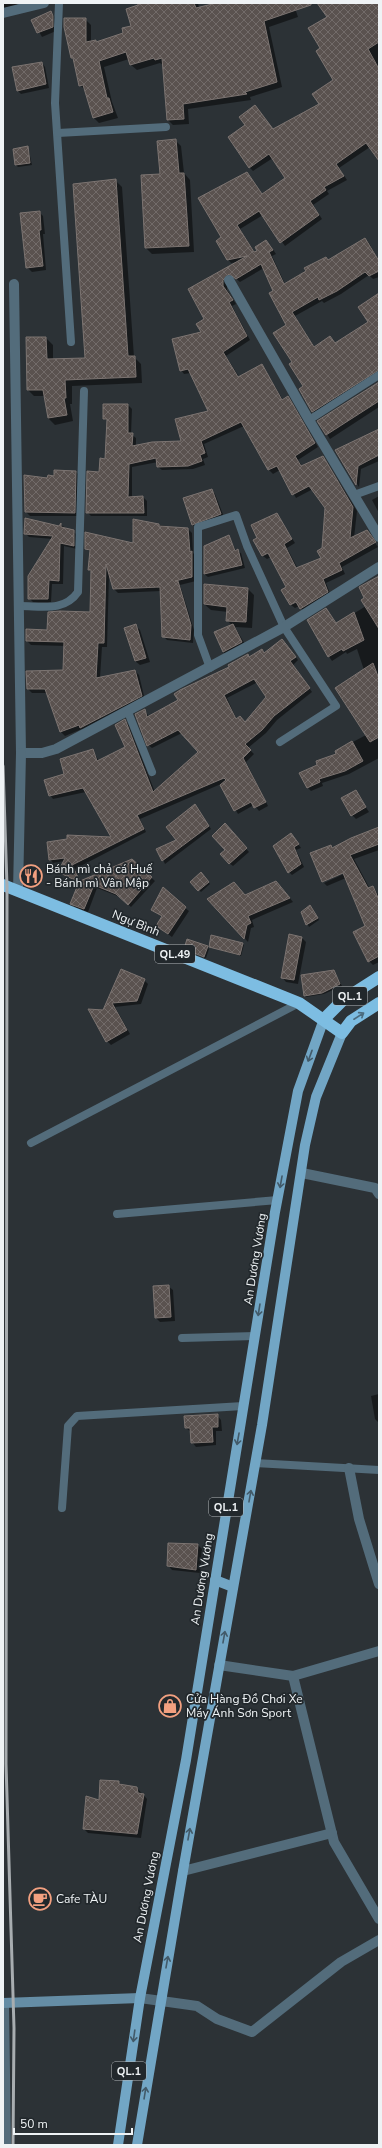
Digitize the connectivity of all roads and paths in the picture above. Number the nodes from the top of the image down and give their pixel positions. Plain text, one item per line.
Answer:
1 (44, 3) edge
2 (59, 3) edge
3 (24, 5) edge
4 (3, 13) edge
5 (166, 127) dead end
6 (58, 133) junction
7 (229, 280) dead end
8 (14, 284) dead end
9 (71, 342) dead end
10 (379, 375) edge
11 (84, 391) dead end
12 (309, 420) junction
13 (379, 486) edge
14 (354, 495) junction
15 (379, 537) edge
16 (379, 567) edge
17 (20, 606) junction
18 (284, 627) junction
19 (210, 668) junction
20 (128, 712) junction
21 (280, 742) dead end
22 (21, 753) junction
23 (152, 772) dead end
24 (3, 885) edge
25 (18, 891) junction
26 (379, 977) edge
27 (299, 1003) junction
28 (379, 1003) edge
29 (324, 1019) junction
30 (342, 1033) junction
31 (31, 1143) dead end
32 (302, 1173) junction
33 (379, 1194) edge
34 (278, 1200) junction
35 (117, 1214) dead end
36 (255, 1336) junction
37 (182, 1338) dead end
38 (243, 1406) junction
39 (255, 1463) junction
40 (349, 1468) junction
41 (379, 1470) edge
42 (62, 1508) dead end
43 (215, 1580) junction
44 (378, 1581) edge
45 (233, 1587) junction
46 (379, 1651) edge
47 (219, 1666) junction
48 (293, 1676) junction
49 (332, 1833) junction
50 (183, 1871) junction
51 (379, 1919) edge
52 (379, 1940) edge
53 (140, 1998) junction
54 (160, 2001) junction
55 (4, 2003) edge
56 (6, 2145) edge
57 (118, 2145) edge
58 (137, 2145) edge

1 - 3 street
2 - 6 lane
3 - 4 street
5 - 6 lane
6 - 9 lane
7 - 12 street
8 - 17 street
10 - 12 lane
11 - 17 lane
12 - 14 street
13 - 14 lane
14 - 15 street
16 - 18 street
17 - 22 street
18 - 19 street
18 - 19 lane
18 - 21 lane
19 - 20 street
20 - 22 street
20 - 23 lane
22 - 25 street
24 - 25 highway, Ngự Bình / QL.49
25 - 27 highway, Ngự Bình / QL.49
26 - 29 highway, QL.1
27 - 29 highway, Ngự Bình / QL.49
27 - 31 lane
30 -> 28 highway, QL.1
29 - 30 highway, Ngự Bình / QL.49
29 -> 34 main road, An Dương Vương / QL.1
30 - 32 main road, QL.1
32 - 33 street
32 - 39 main road, QL.1
34 - 35 lane
34 -> 36 main road, An Dương Vương / QL.1
36 - 37 lane
36 - 38 main road, An Dương Vương / QL.1
38 - 42 lane
38 -> 43 main road, An Dương Vương / QL.1
39 - 40 lane
45 -> 39 main road, QL.1
40 - 41 lane
40 - 44 street
43 - 45 main road
43 - 53 main road, An Dương Vương / QL.1
47 -> 45 main road, QL.1
46 - 48 street
47 - 48 street
50 -> 47 main road, QL.1
48 - 49 street
49 - 50 street
49 - 51 street
54 -> 50 main road, QL.1
52 - 54 street
53 - 54 street
53 - 55 street
53 -> 57 main road, An Dương Vương / QL.1
58 -> 54 main road, QL.1
55 - 56 street

